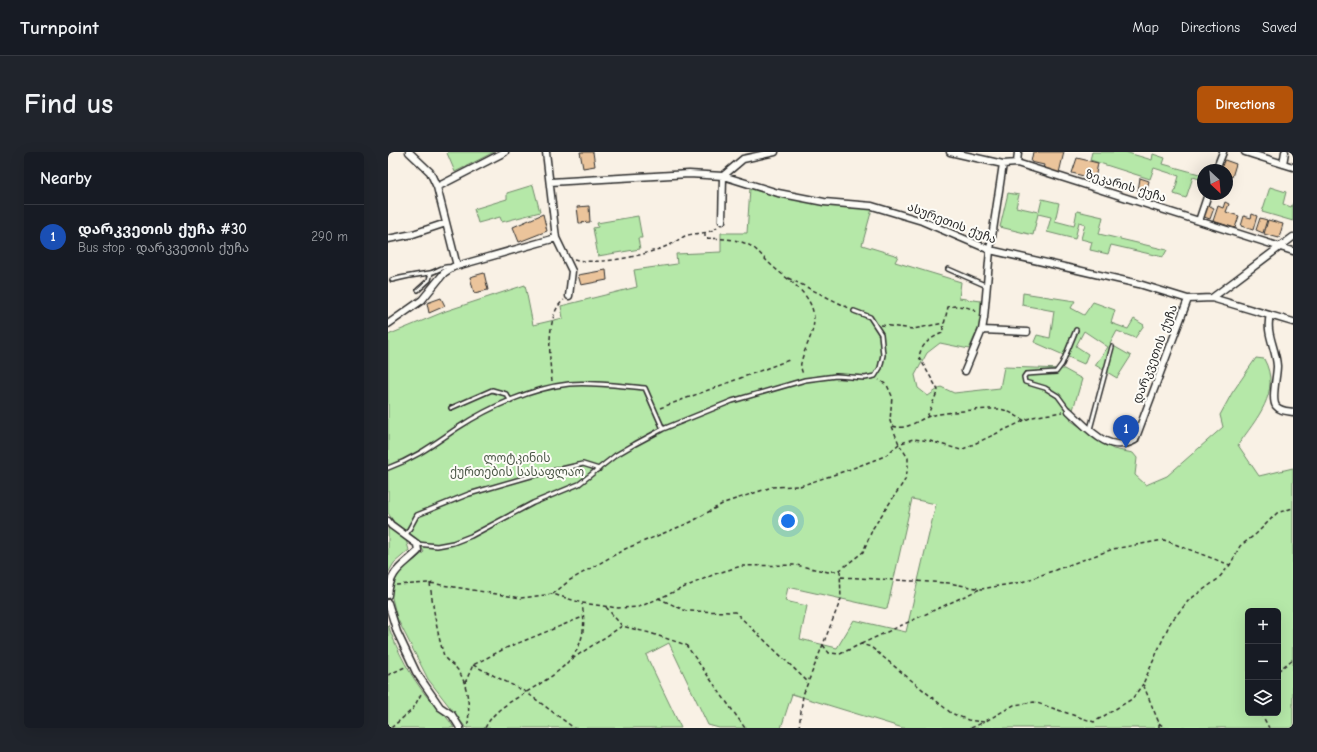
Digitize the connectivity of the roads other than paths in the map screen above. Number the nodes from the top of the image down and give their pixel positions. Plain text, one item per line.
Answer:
1 (409, 152) edge
2 (505, 152) edge
3 (546, 152) edge
4 (775, 152) edge
5 (950, 152) edge
6 (1018, 152) edge
7 (1222, 152) edge
8 (1246, 152) edge
9 (1285, 152) edge
10 (1017, 163) junction
11 (1003, 164) junction
12 (1218, 164) edge
13 (1283, 164) junction
14 (1293, 167) edge
15 (723, 176) junction
16 (550, 182) junction
17 (437, 187) junction
18 (1206, 200) edge
19 (1199, 221) junction
20 (722, 222) road end
21 (446, 223) junction
22 (1293, 237) edge
23 (556, 238) junction
24 (388, 239) edge
25 (1280, 247) junction
26 (990, 250) junction
27 (1293, 251) edge
28 (455, 266) junction
29 (948, 269) dead end
30 (431, 273) junction
31 (392, 280) dead end
32 (987, 286) junction
33 (418, 290) dead end
34 (569, 296) road end
35 (1212, 298) junction
36 (1188, 299) junction
37 (854, 311) road end
38 (1270, 315) junction
39 (1293, 322) edge
40 (388, 324) edge
41 (982, 330) junction
42 (1076, 330) dead end
43 (1027, 332) dead end
44 (1112, 347) dead end
45 (965, 371) dead end
46 (511, 401) junction
47 (451, 408) dead end
48 (1069, 411) joint
49 (1293, 412) edge
50 (663, 429) junction
51 (1090, 429) junction
52 (388, 468) edge
53 (599, 469) junction
54 (388, 521) edge
55 (406, 536) junction
56 (417, 544) junction
57 (388, 586) edge
58 (388, 595) edge
59 (388, 603) edge
60 (460, 728) edge

1 - 17 street
2 - 17 street
3 - 16 street
4 - 15 street
5 - 11 street, ზეკარის ქუჩა
6 - 10 street
7 - 12 street
8 - 13 street
9 - 13 street
10 - 11 street, ზეკარის ქუჩა
10 - 19 street, ზეკარის ქუჩა
11 - 26 street
13 - 14 street
15 - 16 street, ასურეთის ქუჩა
15 - 20 street
15 - 26 street, ასურეთის ქუჩა
16 - 23 street
17 - 21 street
18 - 19 street
19 - 25 street, ზეკარის ქუჩა
21 - 24 street
21 - 28 street
22 - 25 street
23 - 28 street
23 - 34 street
25 - 27 street, ზეკარის ქუჩა
25 - 35 street
26 - 32 street
26 - 36 street, ასურეთის ქუჩა
28 - 30 lane
28 - 40 street
29 - 32 lane
30 - 31 lane
30 - 33 lane
32 - 41 street
35 - 36 street, ასურეთის ქუჩა
35 - 38 street, ასურეთის ქუჩა
36 - 51 street, დარკვეთის ქუჩა
37 - 50 lane
38 - 39 street, ასურეთის ქუჩა
38 - 49 street
41 - 43 street
41 - 45 street
42 - 48 lane
44 - 51 lane
46 - 47 lane
46 - 50 lane
46 - 52 lane
48 - 51 street
50 - 53 lane
53 - 55 lane
53 - 56 lane
54 - 55 street
55 - 56 street
56 - 57 street
57 - 58 street
59 - 60 street

